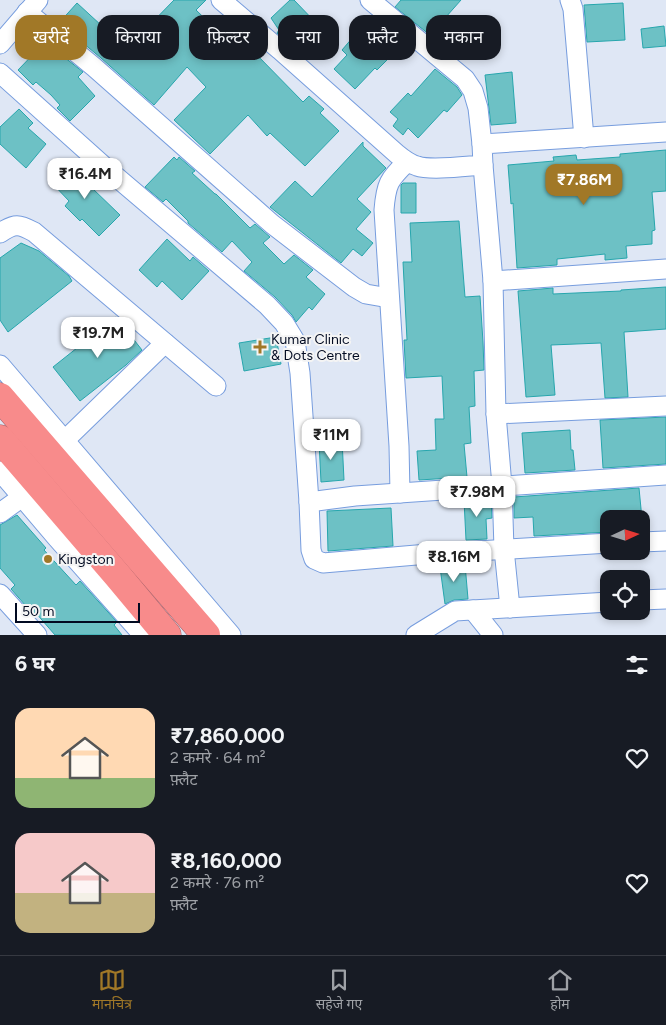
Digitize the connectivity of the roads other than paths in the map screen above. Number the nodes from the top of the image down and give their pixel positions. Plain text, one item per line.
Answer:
1 (221, 0) edge
2 (370, 0) edge
3 (570, 0) edge
4 (33, 6) edge
5 (0, 44) edge
6 (0, 73) edge
7 (666, 132) edge
8 (584, 138) junction
9 (482, 144) junction
10 (408, 162) junction
11 (483, 165) junction
12 (0, 233) edge
13 (666, 269) edge
14 (493, 281) junction
15 (389, 298) junction
16 (165, 343) junction
17 (0, 365) edge
18 (216, 386) dead end
19 (0, 397) edge
20 (666, 406) edge
21 (496, 414) junction
22 (0, 439) edge
23 (64, 441) junction
24 (0, 471) edge
25 (666, 475) edge
26 (502, 486) junction
27 (31, 491) junction
28 (400, 493) junction
29 (310, 502) junction
30 (0, 514) edge
31 (666, 541) edge
32 (650, 542) edge
33 (600, 544) edge
34 (504, 549) junction
35 (0, 594) edge
36 (666, 599) edge
37 (650, 600) edge
38 (600, 603) edge
39 (510, 608) junction
40 (473, 610) junction
41 (37, 635) edge
42 (143, 635) edge
43 (166, 635) edge
44 (206, 635) edge
45 (231, 635) edge
46 (416, 635) edge
47 (493, 635) edge

1 - 10 street
2 - 9 street
3 - 8 street
4 - 5 street
4 - 15 street
6 - 29 street
7 - 8 street
8 - 9 street
9 - 11 street
10 - 11 street
10 - 15 street
11 - 14 street
12 - 16 street
13 - 14 street
14 - 21 street
15 - 28 street
16 - 18 street
16 - 23 street
17 - 23 street
19 - 44 highway
20 - 21 street
21 - 26 street
22 - 27 highway
23 - 45 street
24 - 27 street
25 - 26 street
26 - 28 street
26 - 34 street
27 - 30 street
27 - 42 street
27 - 43 highway
28 - 29 street
29 - 34 street
31 - 32 street
33 - 34 street
34 - 39 street
35 - 41 street
36 - 37 street
38 - 39 street
39 - 40 street
40 - 46 street
40 - 47 street

